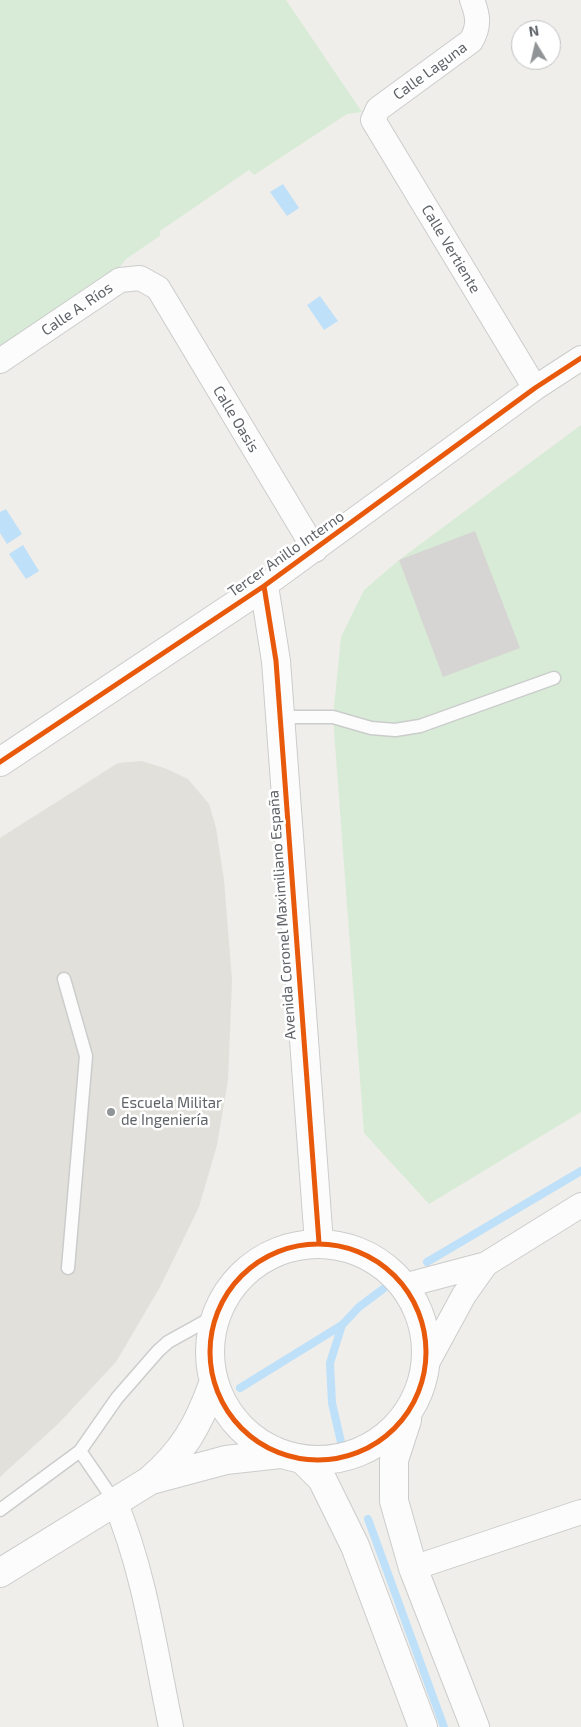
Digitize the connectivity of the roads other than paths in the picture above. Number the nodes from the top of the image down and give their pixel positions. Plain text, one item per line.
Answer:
1 (472, 0) edge
2 (378, 109) joint
3 (158, 288) joint
4 (581, 358) edge
5 (0, 361) edge
6 (535, 388) junction
7 (315, 550) junction
8 (264, 586) junction
9 (554, 678) dead end
10 (280, 717) junction
11 (0, 762) edge
12 (64, 978) dead end
13 (581, 1205) edge
14 (319, 1243) junction
15 (486, 1264) junction
16 (68, 1268) dead end
17 (403, 1286) junction
18 (213, 1317) junction
19 (427, 1363) junction
20 (213, 1384) junction
21 (408, 1418) junction
22 (80, 1451) junction
23 (291, 1456) junction
24 (148, 1481) junction
25 (115, 1502) junction
26 (0, 1510) edge
27 (581, 1512) edge
28 (413, 1568) junction
29 (0, 1573) edge
30 (171, 1727) edge
31 (423, 1727) edge
32 (475, 1727) edge

1 - 2 street, Calle Laguna
2 - 6 street, Calle Vertiente
3 - 5 street, Calle A. Ríos
3 - 7 street, Calle Oasis
4 - 6 street, Tercer Anillo Interno
6 - 7 street, Tercer Anillo Interno
7 - 8 street, Tercer Anillo Interno
8 - 10 street, Avenida Coronel Maximiliano España
8 - 11 street, Tercer Anillo Interno
9 - 10 lane
10 - 14 street, Avenida Coronel Maximiliano España
12 - 16 lane
13 - 15 street
14 - 17 street
14 - 18 street
15 - 17 street
15 - 19 street
17 - 19 street
18 - 20 street
18 - 22 lane
19 - 21 street
20 - 23 street
20 - 24 street
21 - 23 street
21 - 28 street
22 - 25 lane
22 - 26 lane
23 - 24 street
23 - 31 street
24 - 25 street
25 - 29 street
25 - 30 street
27 - 28 street
28 - 32 street

